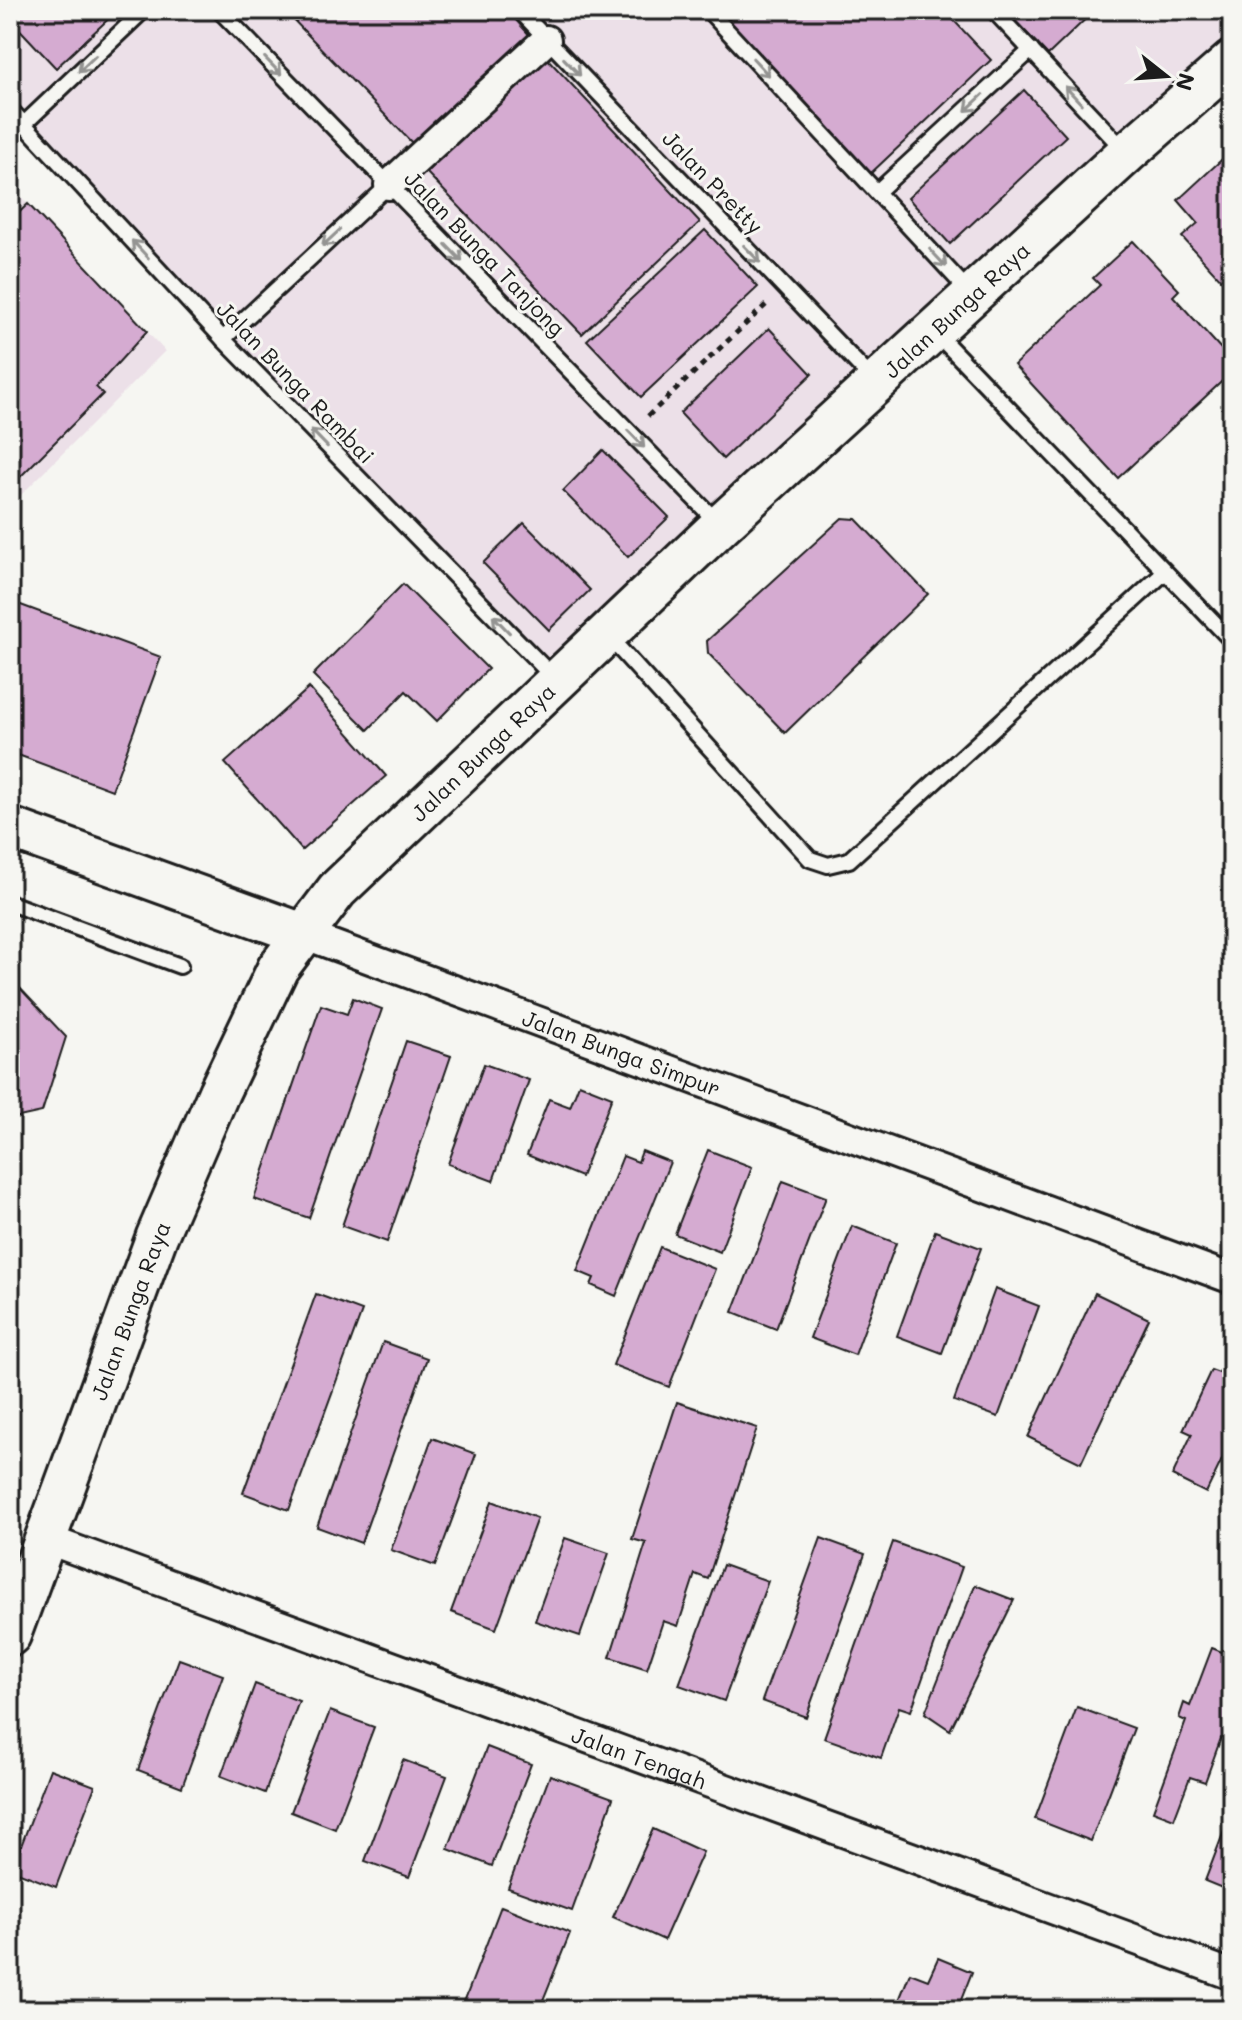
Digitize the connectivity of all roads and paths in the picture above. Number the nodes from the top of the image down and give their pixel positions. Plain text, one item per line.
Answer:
1 (144, 10) edge
2 (219, 10) edge
3 (519, 10) edge
4 (708, 10) edge
5 (993, 10) edge
6 (546, 40) junction
7 (1031, 50) junction
8 (1232, 61) edge
9 (10, 109) edge
10 (24, 124) junction
11 (1127, 153) junction
12 (389, 185) junction
13 (877, 192) junction
14 (784, 287) junction
15 (972, 295) junction
16 (933, 331) junction
17 (223, 339) junction
18 (876, 383) junction
19 (630, 433) junction
20 (721, 525) junction
21 (1165, 572) junction
22 (606, 633) junction
23 (1232, 641) edge
24 (555, 680) junction
25 (10, 828) edge
26 (10, 903) edge
27 (303, 934) junction
28 (180, 966) dead end
29 (1232, 1279) edge
30 (46, 1539) junction
31 (10, 1635) edge
32 (1232, 1975) edge

1 -> 10 lane
2 -> 12 lane, Jalan Bunga Tanjong
3 - 6 lane, Jalan Pretty
4 -> 13 lane
5 - 7 lane
6 - 12 street
6 -> 14 lane, Jalan Pretty
11 -> 7 lane
7 -> 13 lane
8 - 11 street, Jalan Bunga Raya
9 - 10 lane, Jalan Bunga Rambai
17 -> 10 lane, Jalan Bunga Rambai
11 - 15 street, Jalan Bunga Raya
12 -> 17 lane
12 -> 19 lane, Jalan Bunga Tanjong
13 -> 15 lane
14 - 18 lane, Jalan Pretty
14 - 19 path
15 - 16 street, Jalan Bunga Raya
16 - 18 street, Jalan Bunga Raya
16 - 21 lane
24 -> 17 lane, Jalan Bunga Rambai
18 - 20 street, Jalan Bunga Raya
19 -> 20 lane, Jalan Bunga Tanjong
20 - 22 street, Jalan Bunga Raya
21 - 22 lane
21 - 23 lane
22 - 24 street, Jalan Bunga Raya
24 - 27 street, Jalan Bunga Raya
25 - 27 street, Jalan Bunga Simpur
26 - 28 lane
27 - 29 street, Jalan Bunga Simpur
27 - 30 street, Jalan Bunga Raya
30 - 31 street, Jalan Bunga Raya
30 - 32 street, Jalan Tengah

